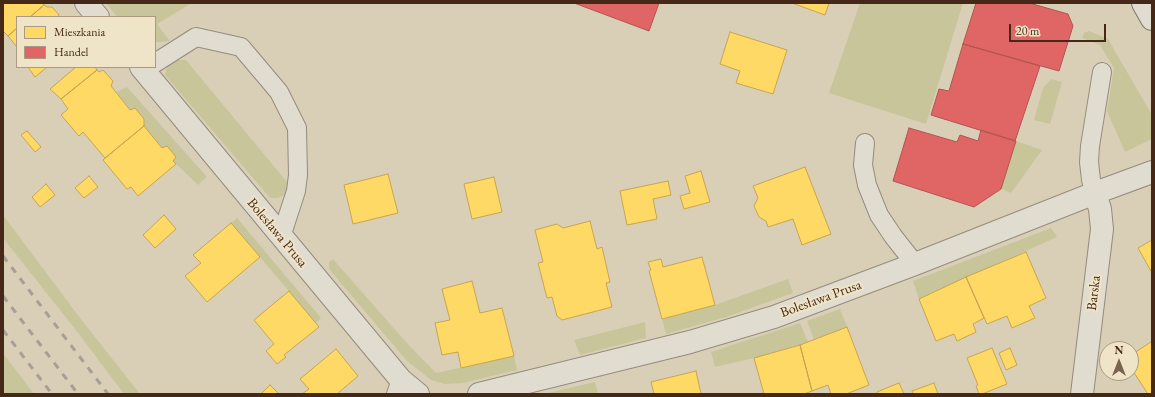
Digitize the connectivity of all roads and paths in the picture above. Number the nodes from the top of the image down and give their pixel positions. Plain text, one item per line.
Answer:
1 (86, 3) edge
2 (1143, 3) edge
3 (97, 16) edge
4 (1152, 19) edge
5 (156, 61) edge
6 (148, 68) edge
7 (1102, 72) dead end
8 (865, 143) dead end
9 (1152, 172) edge
10 (1095, 192) junction
11 (281, 237) junction
12 (915, 264) junction
13 (399, 387) edge
14 (418, 394) edge
15 (479, 394) edge
16 (1082, 394) edge

1 - 3 street
2 - 4 street
5 - 11 lane
6 - 11 street, Bolesława Prusa
7 - 10 lane
8 - 12 lane
9 - 10 street, Bolesława Prusa
10 - 12 street, Bolesława Prusa
10 - 16 street, Barska
11 - 13 street, Bolesława Prusa
12 - 15 street, Bolesława Prusa
13 - 14 street, Bolesława Prusa

